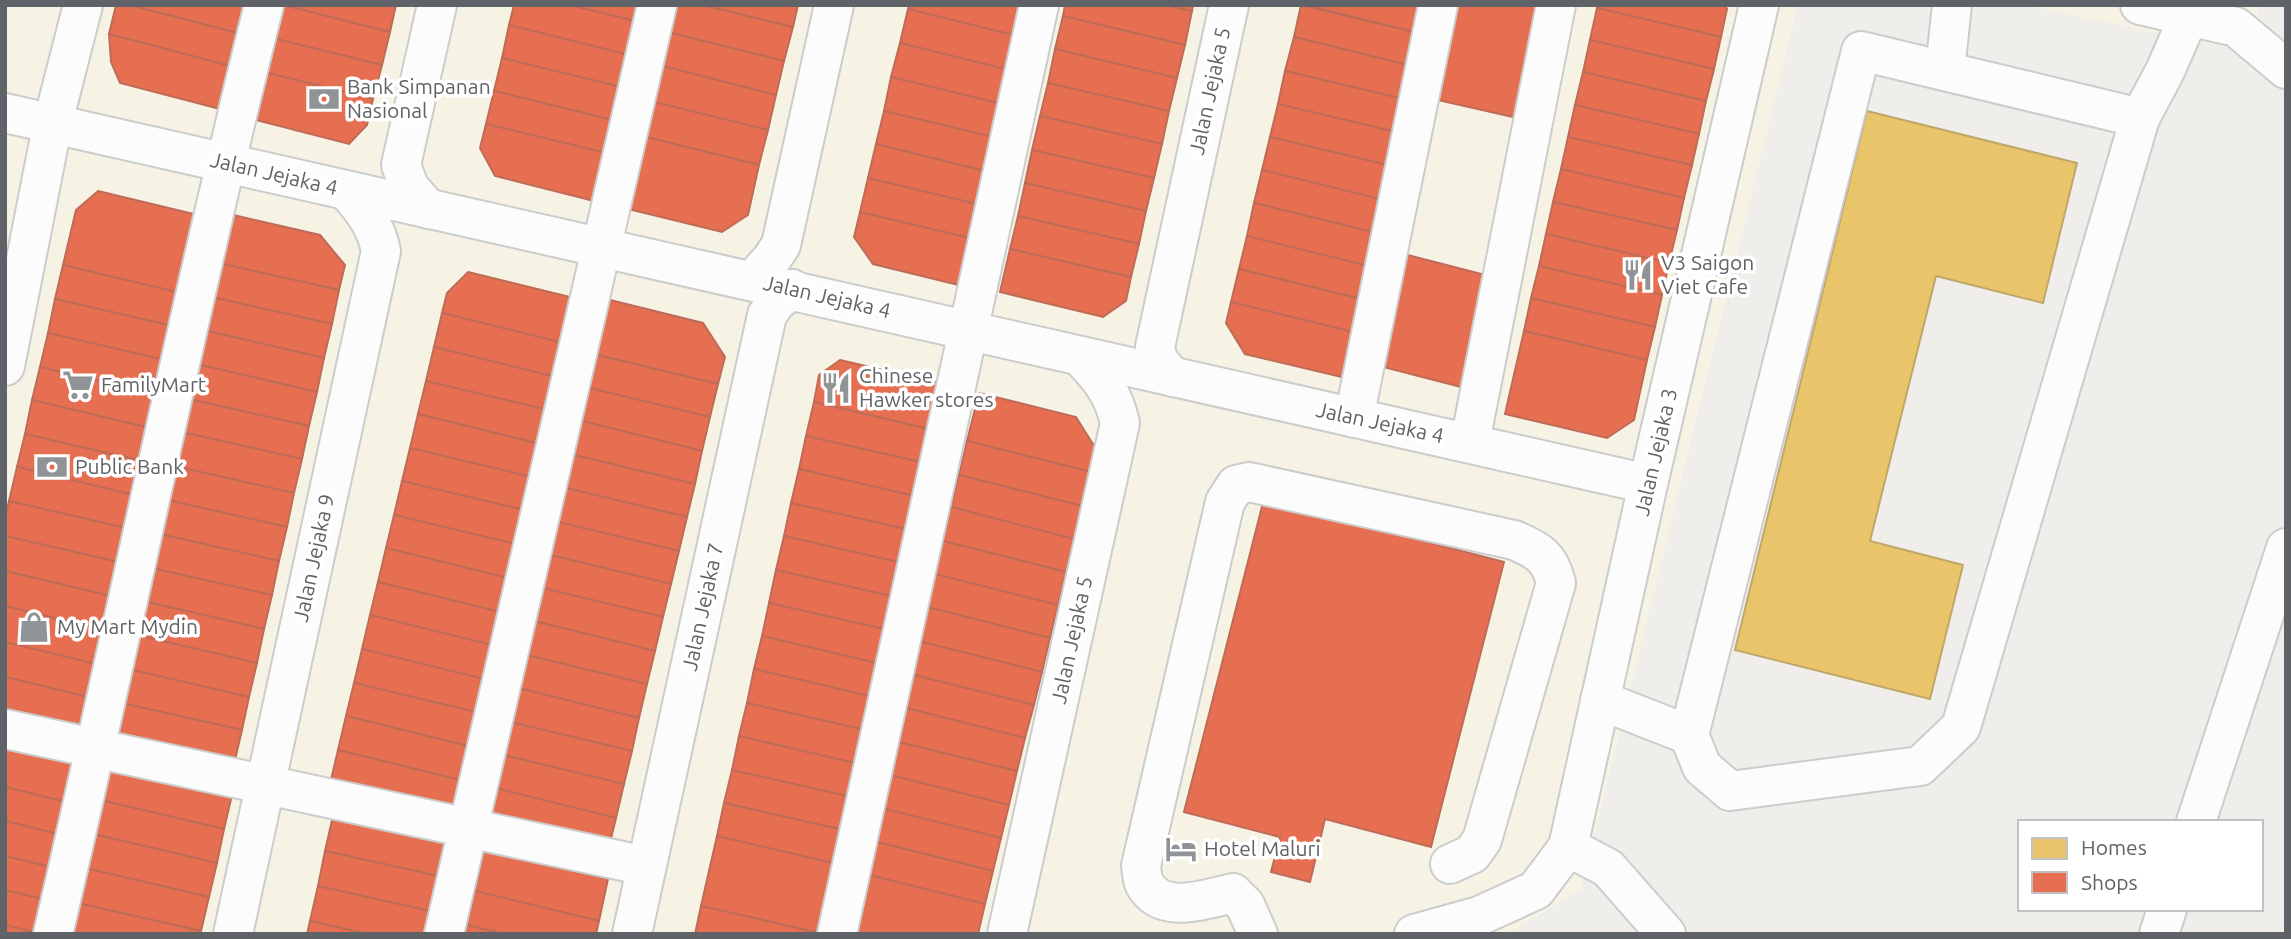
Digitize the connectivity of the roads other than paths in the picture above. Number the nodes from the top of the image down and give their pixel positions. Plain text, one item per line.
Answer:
1 (83, 5) edge
2 (264, 5) edge
3 (437, 5) edge
4 (657, 5) edge
5 (834, 5) edge
6 (1040, 5) edge
7 (1229, 5) edge
8 (1438, 5) edge
9 (1556, 5) edge
10 (1759, 5) edge
11 (1952, 5) edge
12 (2140, 5) edge
13 (2189, 16) junction
14 (2238, 16) edge
15 (2286, 69) edge
16 (1945, 70) junction
17 (5, 113) edge
18 (2140, 118) junction
19 (53, 122) junction
20 (225, 163) junction
21 (347, 191) junction
22 (428, 209) junction
23 (601, 248) junction
24 (752, 280) junction
25 (792, 289) junction
26 (969, 331) junction
27 (1080, 356) junction
28 (5, 366) edge
29 (1172, 377) junction
30 (1354, 418) junction
31 (1470, 442) junction
32 (1648, 484) junction
33 (2286, 548) edge
34 (1600, 700) junction
35 (5, 729) edge
36 (1689, 735) junction
37 (97, 748) junction
38 (264, 784) junction
39 (2197, 820) edge
40 (468, 828) junction
41 (1568, 847) junction
42 (1450, 864) dead end
43 (646, 866) junction
44 (2166, 911) edge
45 (53, 934) edge
46 (233, 934) edge
47 (444, 934) edge
48 (632, 934) edge
49 (837, 934) edge
50 (1007, 934) edge
51 (1258, 934) edge
52 (1414, 934) edge
53 (1665, 934) edge
54 (2159, 934) edge

1 - 19 street
2 - 20 street
3 - 22 street
4 - 23 street
5 - 24 street
6 - 26 street
7 - 29 street, Jalan Jejaka 5
8 - 30 street
9 - 31 street
10 - 32 street, Jalan Jejaka 3
11 - 16 street
12 - 13 street
13 - 14 street
13 - 18 street
14 - 15 street
16 - 18 street
16 - 36 street
17 - 19 street, Jalan Jejaka 4
18 - 36 street
19 - 20 street, Jalan Jejaka 4
19 - 28 street
20 - 21 street, Jalan Jejaka 4
20 - 37 street
21 - 22 street, Jalan Jejaka 4
21 - 38 street, Jalan Jejaka 9
22 - 23 street, Jalan Jejaka 4
23 - 24 street, Jalan Jejaka 4
23 - 40 street
24 - 25 street, Jalan Jejaka 4
25 - 26 street, Jalan Jejaka 4
25 - 43 street, Jalan Jejaka 7
26 - 27 street, Jalan Jejaka 4
26 - 49 street
27 - 29 street, Jalan Jejaka 4
27 - 50 street, Jalan Jejaka 5
29 - 30 street, Jalan Jejaka 4
30 - 31 street, Jalan Jejaka 4
31 - 32 street, Jalan Jejaka 4
32 - 34 street, Jalan Jejaka 3
33 - 39 street
34 - 36 street
34 - 41 street, Jalan Jejaka 3
35 - 37 street
37 - 38 street
37 - 45 street
38 - 40 street
38 - 46 street, Jalan Jejaka 9
40 - 43 street
40 - 47 street
41 - 52 street, Jalan Jejaka 3
41 - 53 street
42 - 51 street
43 - 48 street, Jalan Jejaka 7
44 - 54 street

